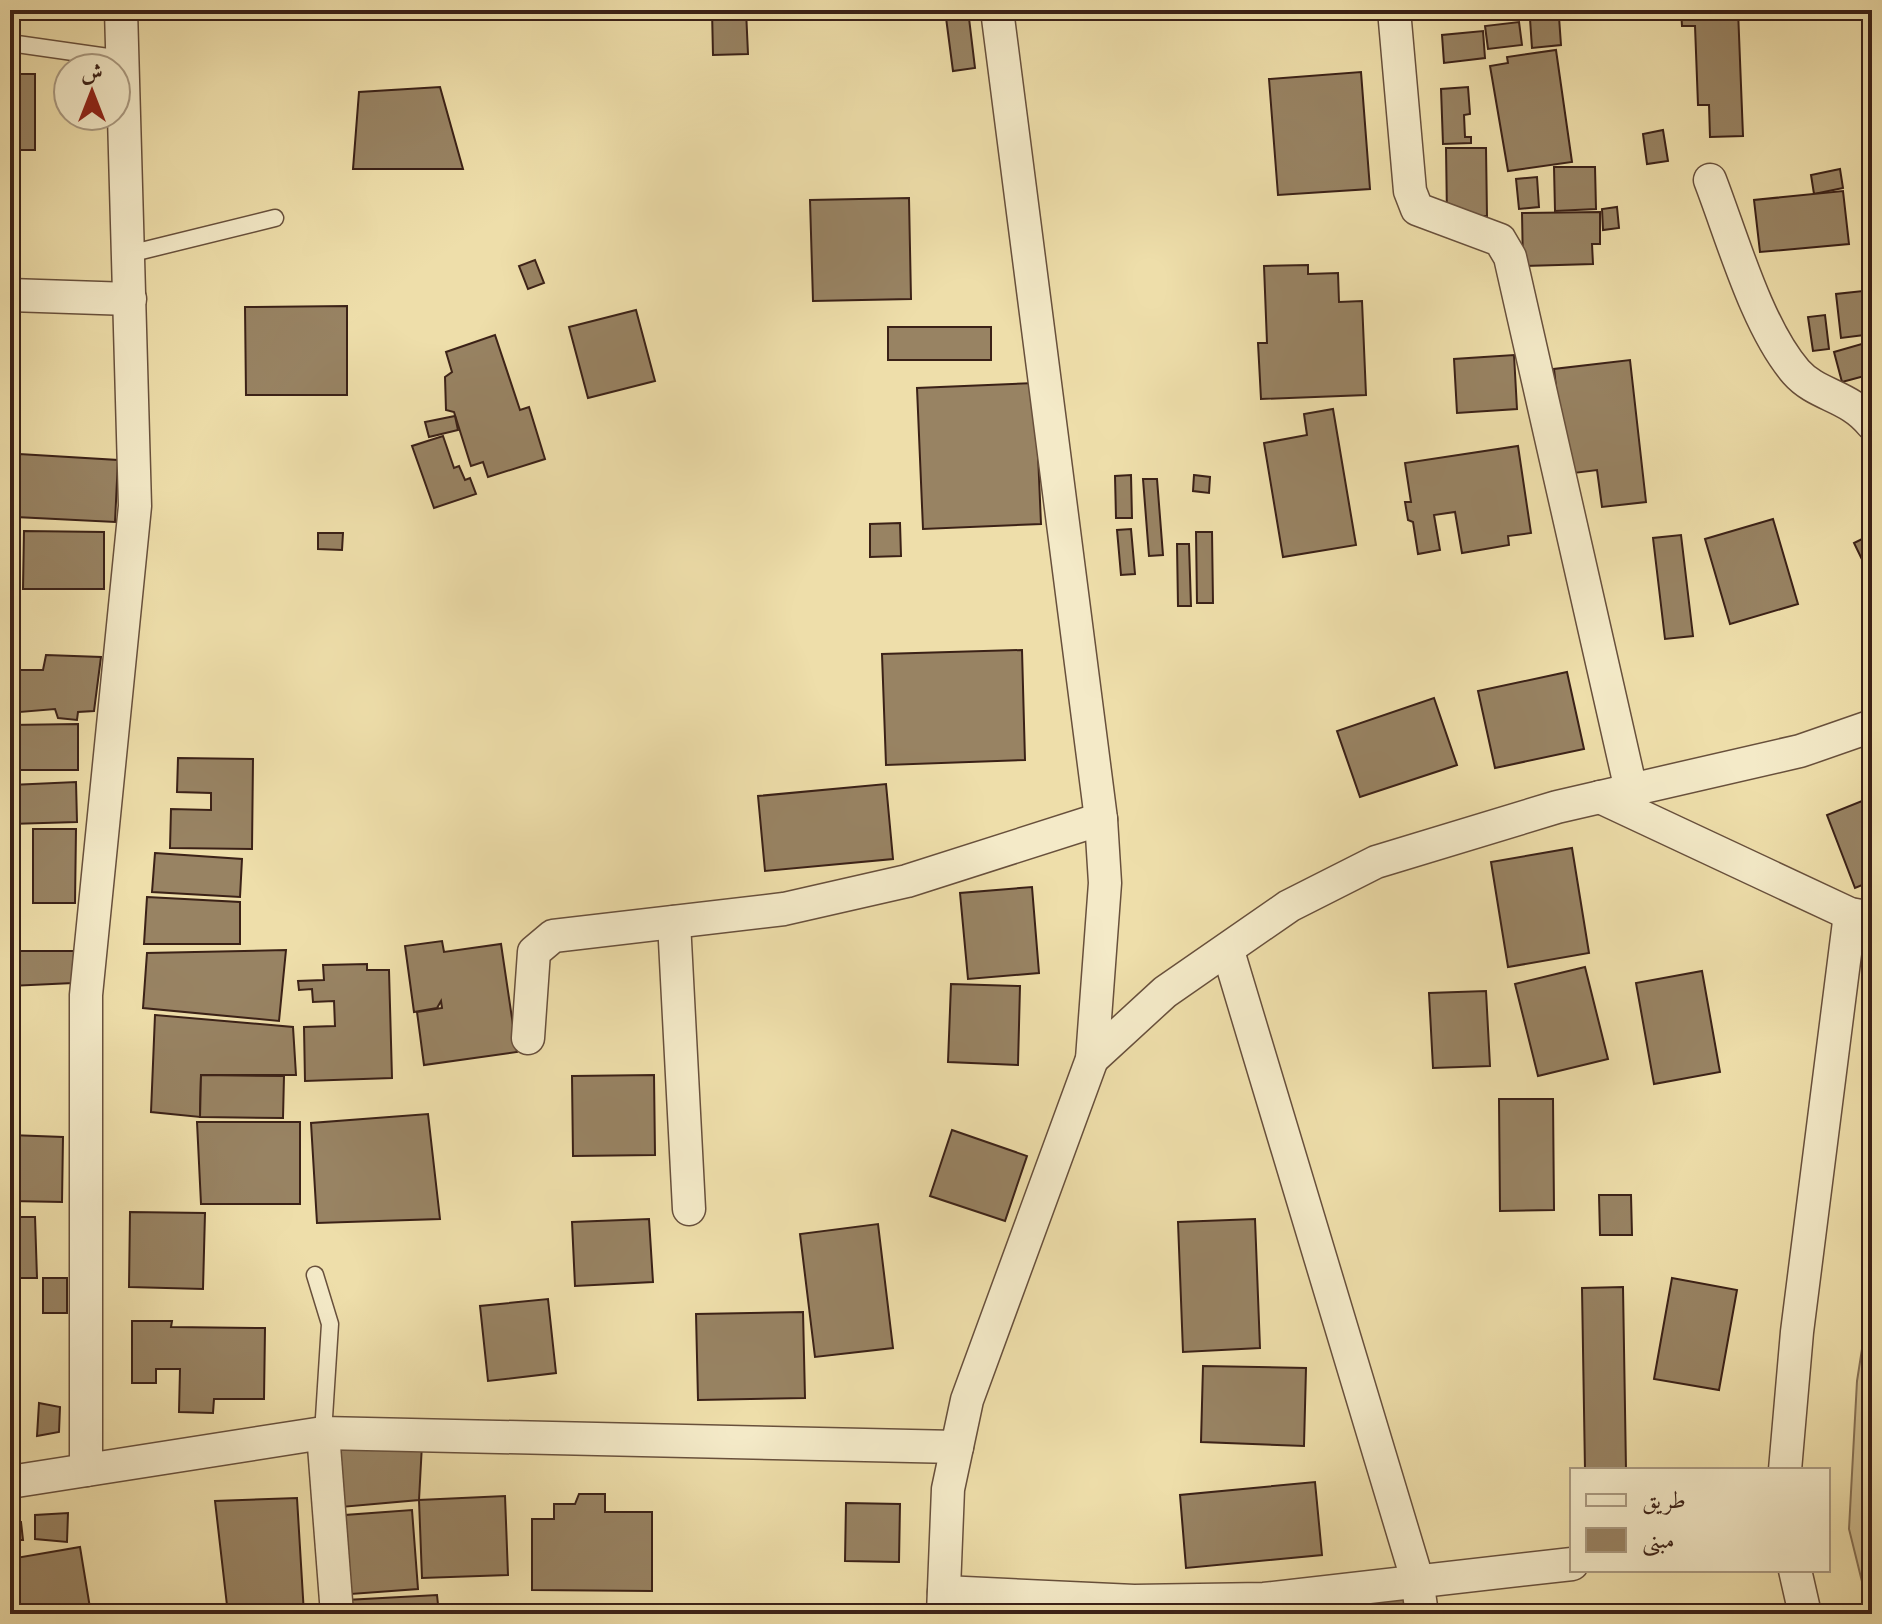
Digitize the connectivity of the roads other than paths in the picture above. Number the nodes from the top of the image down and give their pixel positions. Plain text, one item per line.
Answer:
1 (121, 10) edge
2 (997, 10) edge
3 (1394, 10) edge
4 (10, 43) edge
5 (73, 52) edge
6 (122, 52) edge
7 (125, 132) edge
8 (1710, 180) dead end
9 (275, 218) dead end
10 (129, 254) junction
11 (10, 295) edge
12 (130, 299) junction
13 (1872, 424) edge
14 (1872, 726) edge
15 (1616, 794) junction
16 (1101, 819) junction
17 (1861, 916) edge
18 (674, 922) junction
19 (1228, 951) junction
20 (528, 1038) dead end
21 (1092, 1059) junction
22 (689, 1209) dead end
23 (315, 1275) dead end
24 (323, 1433) junction
25 (957, 1447) junction
26 (1785, 1468) edge
27 (86, 1470) junction
28 (10, 1482) edge
29 (1570, 1564) edge
30 (1795, 1572) edge
31 (1417, 1579) junction
32 (944, 1603) edge
33 (1135, 1608) edge
34 (337, 1614) edge
35 (1422, 1614) edge
36 (1805, 1614) edge

1 - 6 street
2 - 16 street
3 - 15 street
4 - 5 lane
7 - 10 street
8 - 13 street
9 - 10 lane
10 - 12 street
11 - 12 street
12 - 27 street
14 - 15 street
15 - 17 street
15 - 19 street
16 - 18 street
16 - 21 street
17 - 26 street
18 - 20 street
18 - 22 street
19 - 21 street
19 - 31 street
21 - 25 street
23 - 24 lane
24 - 25 street
24 - 27 street
24 - 34 street
25 - 32 street
27 - 28 street
29 - 31 street
30 - 36 street
31 - 33 street
31 - 35 street
32 - 33 street

